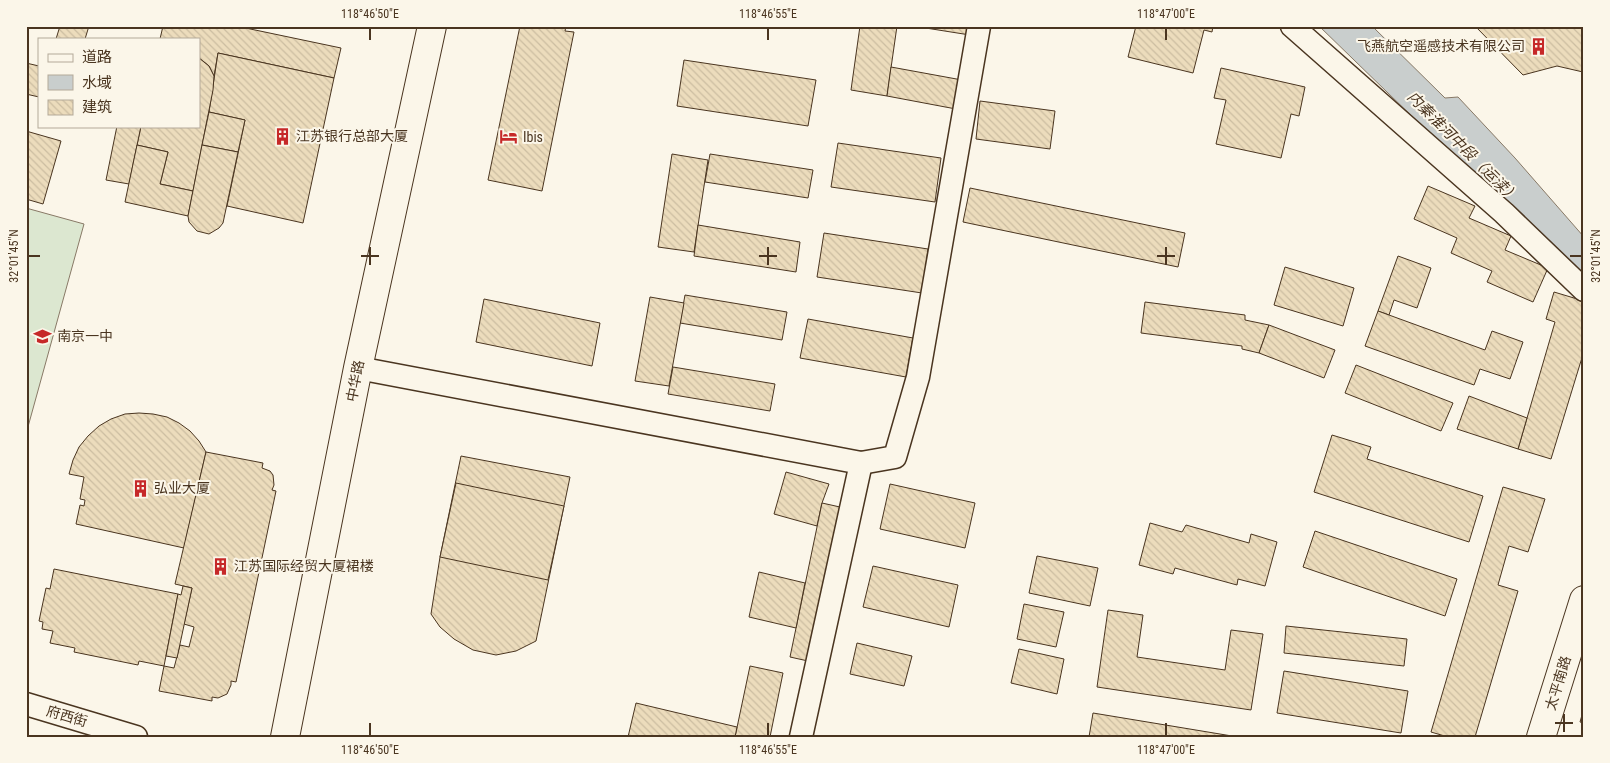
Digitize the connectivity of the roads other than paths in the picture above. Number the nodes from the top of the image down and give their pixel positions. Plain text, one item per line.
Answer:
1 (432, 26) edge
2 (979, 26) edge
3 (1292, 26) edge
4 (1584, 290) edge
5 (358, 368) junction
6 (861, 463) junction
7 (1584, 600) edge
8 (26, 704) edge
9 (136, 737) edge
10 (285, 737) edge
11 (801, 737) edge
12 (1541, 737) edge

1 - 5 main road, 中华路
2 - 6 street
3 - 4 street
5 - 6 street
5 - 10 main road, 中华路
6 - 11 street
7 - 12 main road, 太平南路
8 - 9 street, 府西街

